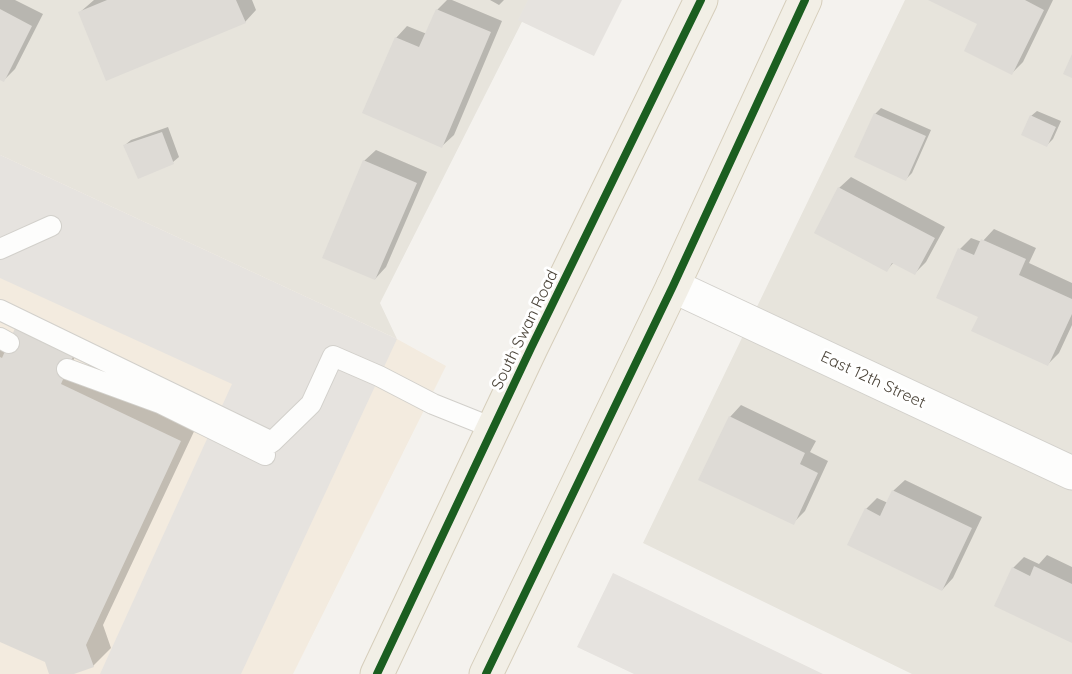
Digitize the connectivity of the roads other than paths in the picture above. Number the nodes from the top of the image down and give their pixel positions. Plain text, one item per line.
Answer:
1 (701, 0) edge
2 (806, 0) edge
3 (51, 226) dead end
4 (0, 249) edge
5 (673, 286) junction
6 (0, 310) edge
7 (67, 369) dead end
8 (493, 428) junction
9 (269, 448) junction
10 (1072, 473) edge
11 (377, 674) edge
12 (486, 674) edge

1 - 8 main road, South Swan Road
2 - 5 main road
3 - 4 lane
5 - 10 street, East 12th Street
5 - 12 main road
6 - 9 lane
7 - 9 lane
8 - 9 lane
8 - 11 main road, South Swan Road

